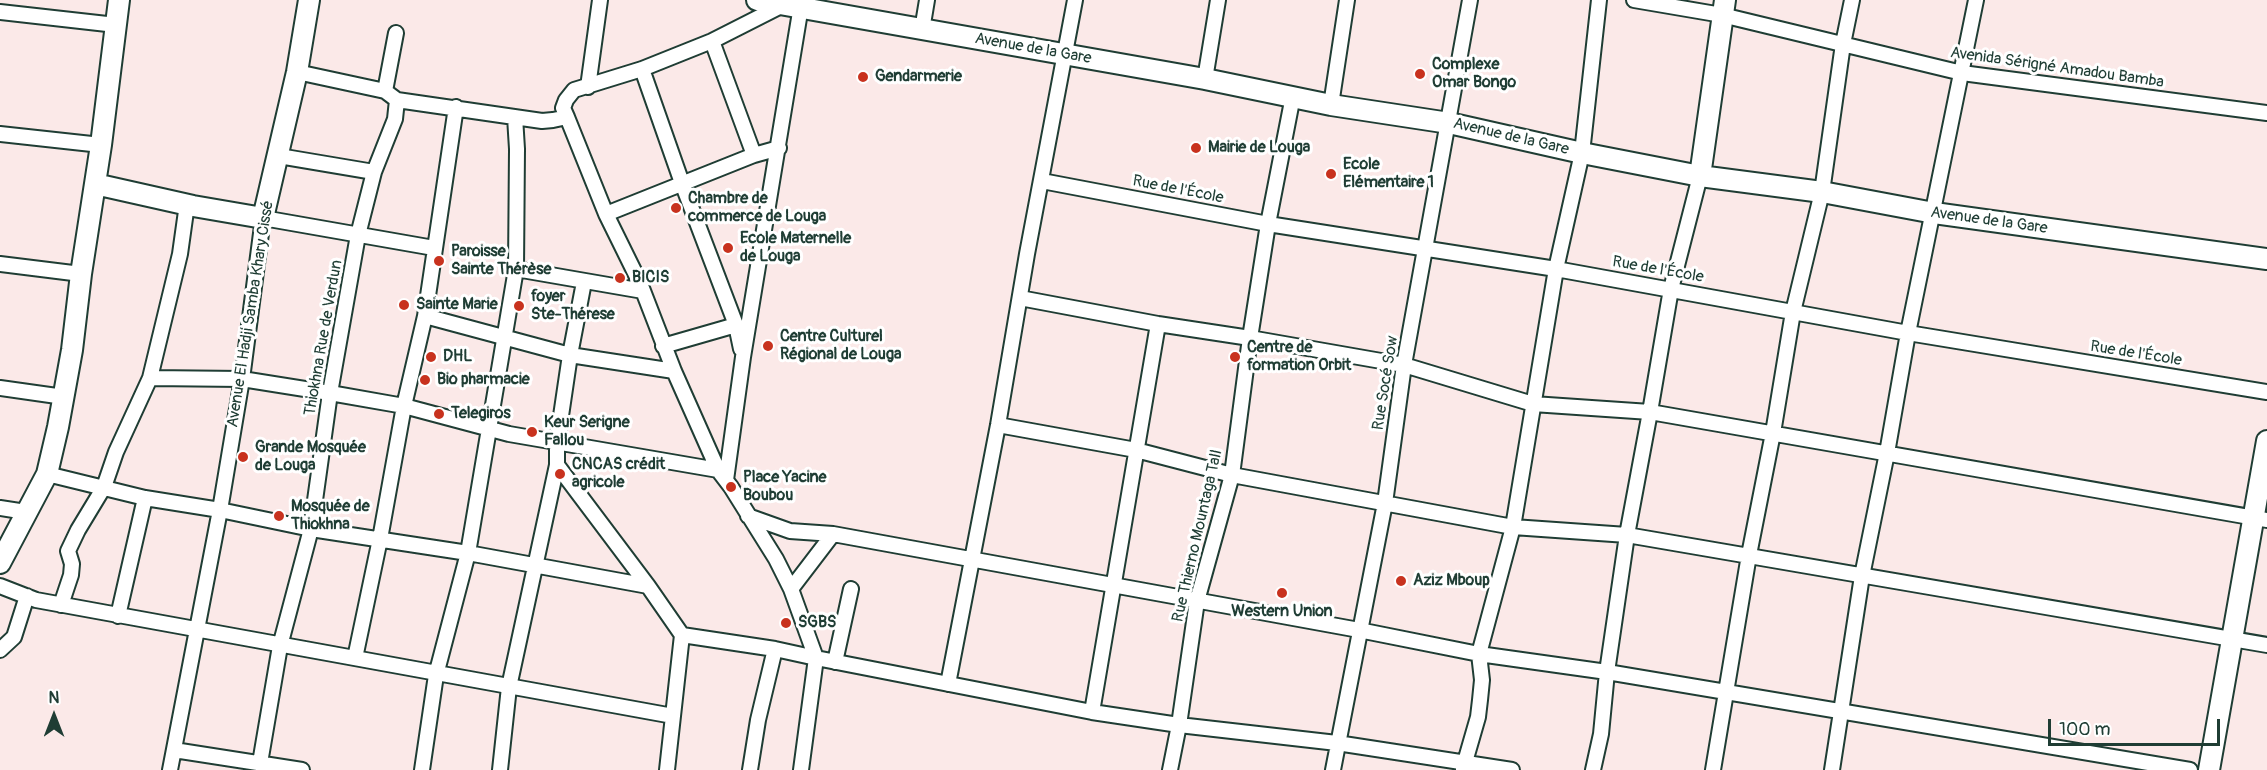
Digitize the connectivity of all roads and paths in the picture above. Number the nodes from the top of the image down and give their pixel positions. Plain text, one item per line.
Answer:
1 (119, 0) edge
2 (309, 0) edge
3 (600, 0) edge
4 (757, 0) edge
5 (927, 0) edge
6 (1075, 0) edge
7 (1218, 0) edge
8 (1347, 0) edge
9 (1470, 0) edge
10 (1599, 0) edge
11 (1634, 0) edge
12 (1852, 0) edge
13 (1976, 0) edge
14 (802, 4) edge
15 (781, 6) junction
16 (1723, 7) edge
17 (0, 12) edge
18 (116, 25) junction
19 (922, 30) junction
20 (396, 33) dead end
21 (712, 41) junction
22 (1843, 44) junction
23 (1066, 54) junction
24 (642, 69) junction
25 (297, 72) junction
26 (1962, 73) junction
27 (1204, 79) junction
28 (588, 87) junction
29 (385, 91) junction
30 (1293, 96) junction
31 (397, 100) junction
32 (1331, 105) junction
33 (456, 107) junction
34 (2267, 113) edge
35 (515, 117) junction
36 (567, 117) junction
37 (1449, 123) junction
38 (0, 134) edge
39 (101, 145) junction
40 (779, 148) junction
41 (1582, 153) junction
42 (754, 155) junction
43 (279, 156) junction
44 (374, 172) junction
45 (1700, 176) junction
46 (1042, 181) junction
47 (682, 183) junction
48 (95, 184) junction
49 (1821, 192) junction
50 (187, 204) junction
51 (1934, 213) junction
52 (606, 214) junction
53 (263, 218) junction
54 (1269, 224) junction
55 (358, 236) junction
56 (434, 248) junction
57 (1425, 249) junction
58 (2267, 260) edge
59 (0, 264) edge
60 (516, 269) junction
61 (1556, 269) junction
62 (81, 274) junction
63 (584, 282) junction
64 (1671, 289) junction
65 (643, 291) junction
66 (1020, 298) junction
67 (1793, 312) junction
68 (425, 316) junction
69 (1158, 324) junction
70 (736, 325) junction
71 (1908, 333) junction
72 (504, 336) junction
73 (1250, 338) junction
74 (663, 346) junction
75 (570, 355) junction
76 (743, 357) junction
77 (1404, 365) junction
78 (674, 371) junction
79 (150, 378) junction
80 (242, 379) junction
81 (0, 388) edge
82 (2267, 392) edge
83 (330, 393) junction
84 (64, 397) junction
85 (1533, 404) junction
86 (404, 406) junction
87 (1650, 412) junction
88 (998, 425) junction
89 (488, 429) junction
90 (1773, 433) junction
91 (2267, 441) edge
92 (557, 443) junction
93 (1136, 450) junction
94 (1887, 453) junction
95 (557, 465) junction
96 (47, 474) junction
97 (722, 475) junction
98 (1232, 475) junction
99 (104, 488) junction
100 (146, 498) junction
101 (1385, 503) junction
102 (0, 508) edge
103 (220, 510) junction
104 (26, 512) junction
105 (748, 516) junction
106 (2260, 519) edge
107 (1513, 527) junction
108 (311, 529) junction
109 (833, 534) junction
110 (1627, 535) junction
111 (380, 539) junction
112 (468, 553) junction
113 (1749, 555) junction
114 (971, 560) junction
115 (0, 563) edge
116 (534, 566) junction
117 (1862, 576) junction
118 (0, 586) edge
119 (648, 586) junction
120 (1113, 586) junction
121 (791, 589) junction
122 (851, 589) dead end
123 (27, 596) junction
124 (1197, 601) junction
125 (60, 605) junction
126 (118, 616) junction
127 (196, 630) junction
128 (1359, 630) junction
129 (682, 635) junction
130 (2233, 639) junction
131 (2267, 645) edge
132 (280, 646) junction
133 (775, 649) junction
134 (0, 650) edge
135 (1479, 654) junction
136 (355, 658) junction
137 (816, 658) junction
138 (835, 662) junction
139 (1607, 672) junction
140 (436, 675) junction
141 (948, 684) junction
142 (509, 687) junction
143 (1725, 692) junction
144 (1092, 712) junction
145 (1841, 712) junction
146 (673, 716) junction
147 (1179, 725) junction
148 (1337, 743) junction
149 (174, 750) junction
150 (260, 763) junction
151 (1463, 765) edge
152 (170, 770) edge
153 (302, 770) edge
154 (422, 770) edge
155 (500, 770) edge
156 (667, 770) edge
157 (750, 770) edge
158 (801, 770) edge
159 (1170, 770) edge
160 (1333, 770) edge
161 (1512, 770) edge
162 (1593, 770) edge
163 (1713, 770) edge
164 (1832, 770) edge
165 (2190, 770) edge
166 (2209, 770) edge

1 - 18 street
2 - 25 street, Avenue El Hadji Samba Khary Cissé
3 - 28 street
4 - 15 street, Avenue de la Gare
5 - 19 street
6 - 23 street
7 - 27 street
8 - 32 street
9 - 37 street, Rue Socé Sow
10 - 41 street
11 - 16 street, Avenida Sérigné Amadou Bamba
12 - 22 street
13 - 26 street
14 - 15 street, Avenue de la Gare
14 - 19 street, Avenue de la Gare
14 - 40 street
15 - 21 street
16 - 22 street, Avenida Sérigné Amadou Bamba
16 - 45 street
17 - 18 street
18 - 39 street
19 - 23 street, Avenue de la Gare
20 - 29 street
21 - 24 street
21 - 42 street
22 - 26 street, Avenida Sérigné Amadou Bamba
22 - 49 street
23 - 27 street, Avenue de la Gare
23 - 46 street
24 - 28 street
24 - 47 street
25 - 29 street
25 - 43 street, Avenue El Hadji Samba Khary Cissé
26 - 34 street, Avenida Sérigné Amadou Bamba
26 - 51 street
27 - 30 street, Avenue de la Gare
28 - 36 street
29 - 31 street
30 - 32 street, Avenue de la Gare
30 - 54 street, Rue Thierno Mountaga Tall
31 - 33 street
31 - 44 street, Thiokhna Rue de Verdun
32 - 37 street, Avenue de la Gare
33 - 35 street
33 - 56 street
35 - 36 street
35 - 60 street
36 - 52 street
37 - 41 street, Avenue de la Gare
37 - 57 street, Rue Socé Sow
38 - 39 street
39 - 48 street
40 - 42 street
40 - 76 street
41 - 45 street, Avenue de la Gare
41 - 61 street
42 - 47 street
43 - 44 street
43 - 53 street, Avenue El Hadji Samba Khary Cissé
44 - 55 street, Thiokhna Rue de Verdun
45 - 49 street, Avenue de la Gare
45 - 64 street
46 - 54 street, Rue de l'École
46 - 66 street
47 - 52 street
47 - 70 street
48 - 50 street
48 - 62 street
49 - 51 street, Avenue de la Gare
49 - 67 street
50 - 53 street
50 - 79 street
51 - 58 street, Avenue de la Gare
51 - 71 street
52 - 65 street
53 - 55 street
53 - 80 street, Avenue El Hadji Samba Khary Cissé
54 - 57 street, Rue de l'École
54 - 73 street, Rue Thierno Mountaga Tall
55 - 56 street
55 - 83 street, Thiokhna Rue de Verdun
56 - 68 street
57 - 61 street, Rue de l'École
57 - 77 street, Rue Socé Sow
59 - 62 street
60 - 63 street
60 - 72 street
61 - 64 street, Rue de l'École
61 - 85 street
62 - 84 street
63 - 65 street
63 - 75 street
64 - 67 street, Rue de l'École
64 - 87 street
65 - 74 street
66 - 69 street
66 - 88 street
67 - 71 street, Rue de l'École
67 - 90 street
68 - 72 street
68 - 86 street
69 - 73 street
69 - 93 street
70 - 74 street
70 - 76 street
71 - 82 street, Rue de l'École
71 - 94 street
72 - 75 street
72 - 89 street
73 - 77 street
73 - 98 street, Rue Thierno Mountaga Tall
74 - 78 street
75 - 78 street
75 - 92 street
76 - 97 street
77 - 85 street
77 - 101 street, Rue Socé Sow
78 - 97 street
79 - 80 street
79 - 99 street
80 - 83 street
80 - 103 street, Avenue El Hadji Samba Khary Cissé
81 - 84 street
83 - 86 street
83 - 108 street, Thiokhna Rue de Verdun
84 - 96 street
85 - 87 street
85 - 107 street
86 - 89 street
86 - 111 street
87 - 90 street
87 - 110 street
88 - 93 street
88 - 114 street
89 - 92 street
89 - 112 street
90 - 94 street
90 - 113 street
91 - 106 street
92 - 95 street
92 - 97 street
93 - 98 street
93 - 120 street
94 - 106 street
94 - 117 street
95 - 116 street
95 - 119 street
96 - 99 street
96 - 104 street
97 - 105 street
98 - 101 street
98 - 124 street, Rue Thierno Mountaga Tall
99 - 100 street
99 - 125 street
100 - 103 street
100 - 126 street
101 - 107 street
101 - 128 street, Rue Socé Sow
102 - 104 street
103 - 108 street
103 - 127 street, Avenue El Hadji Samba Khary Cissé
104 - 115 street
105 - 109 street
105 - 121 street
106 - 130 street
107 - 110 street
107 - 135 street
108 - 111 street
108 - 132 street, Thiokhna Rue de Verdun
109 - 114 street
109 - 121 street
110 - 113 street
110 - 139 street
111 - 112 street
111 - 136 street
112 - 116 street
112 - 140 street
113 - 117 street
113 - 143 street
114 - 120 street
114 - 141 street
116 - 119 street
116 - 142 street
117 - 130 street
117 - 145 street
118 - 123 street
119 - 129 street
120 - 124 street
120 - 144 street
121 - 137 street
122 - 138 street
123 - 125 street
123 - 134 street
124 - 128 street
124 - 147 street, Rue Thierno Mountaga Tall
125 - 126 street
126 - 127 street
127 - 132 street
127 - 149 street, Avenue El Hadji Samba Khary Cissé
128 - 135 street
128 - 148 street, Rue Socé Sow
129 - 133 street
129 - 146 street
130 - 131 street
130 - 166 street
132 - 136 street
132 - 150 street, Thiokhna Rue de Verdun
133 - 137 street
133 - 157 street
135 - 139 street
135 - 151 street
136 - 140 street
137 - 138 street
137 - 158 street
138 - 141 street
139 - 143 street
139 - 162 street
140 - 142 street
140 - 154 street
141 - 144 street
142 - 146 street
142 - 155 street
143 - 145 street
143 - 163 street
144 - 147 street
145 - 164 street
145 - 165 street
146 - 156 street
147 - 148 street
147 - 159 street, Rue Thierno Mountaga Tall
148 - 151 street
148 - 160 street, Rue Socé Sow
149 - 150 street
149 - 152 street, Avenue El Hadji Samba Khary Cissé
150 - 153 street
151 - 161 street

